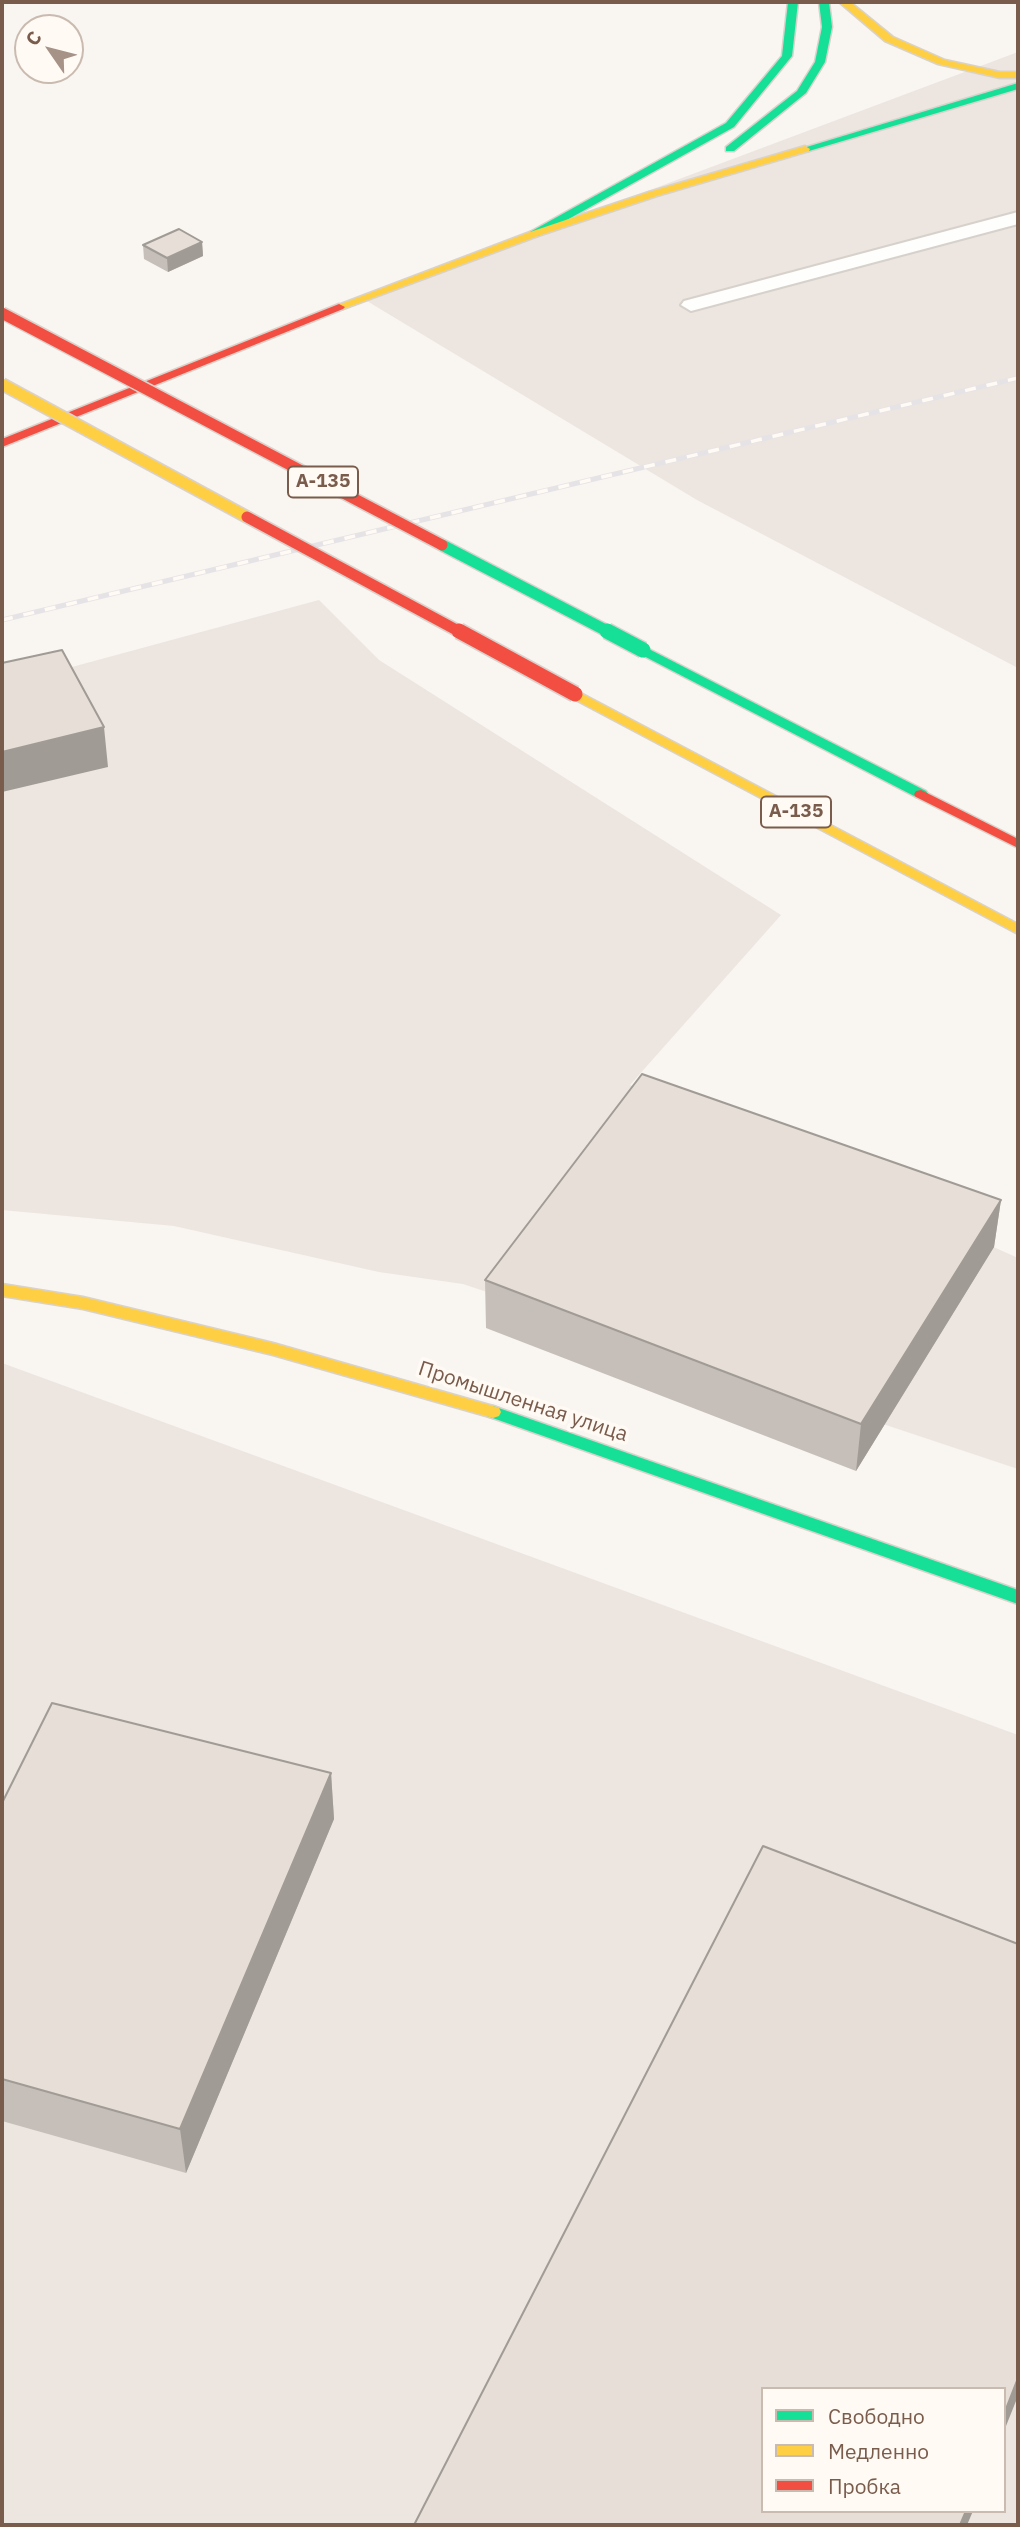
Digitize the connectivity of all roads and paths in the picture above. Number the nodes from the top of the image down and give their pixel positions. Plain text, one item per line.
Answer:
1 (793, 2) edge
2 (824, 2) edge
3 (845, 2) edge
4 (894, 22) dead end
5 (1018, 63) edge
6 (1018, 75) edge
7 (1018, 86) edge
8 (653, 194) junction
9 (1018, 218) edge
10 (534, 234) junction
11 (691, 305) dead end
12 (2, 313) edge
13 (2, 384) edge
14 (2, 443) edge
15 (1018, 844) edge
16 (1018, 930) edge
17 (2, 1290) edge
18 (1018, 1597) edge

1 - 10 main road
2 - 8 main road
3 - 6 main road
4 - 5 main road
7 - 8 main road
8 - 10 main road
9 - 11 lane
10 - 14 main road
12 - 15 main road, А-135, bridge
13 - 16 main road, А-135, bridge
17 - 18 main road, Промышленная улица

